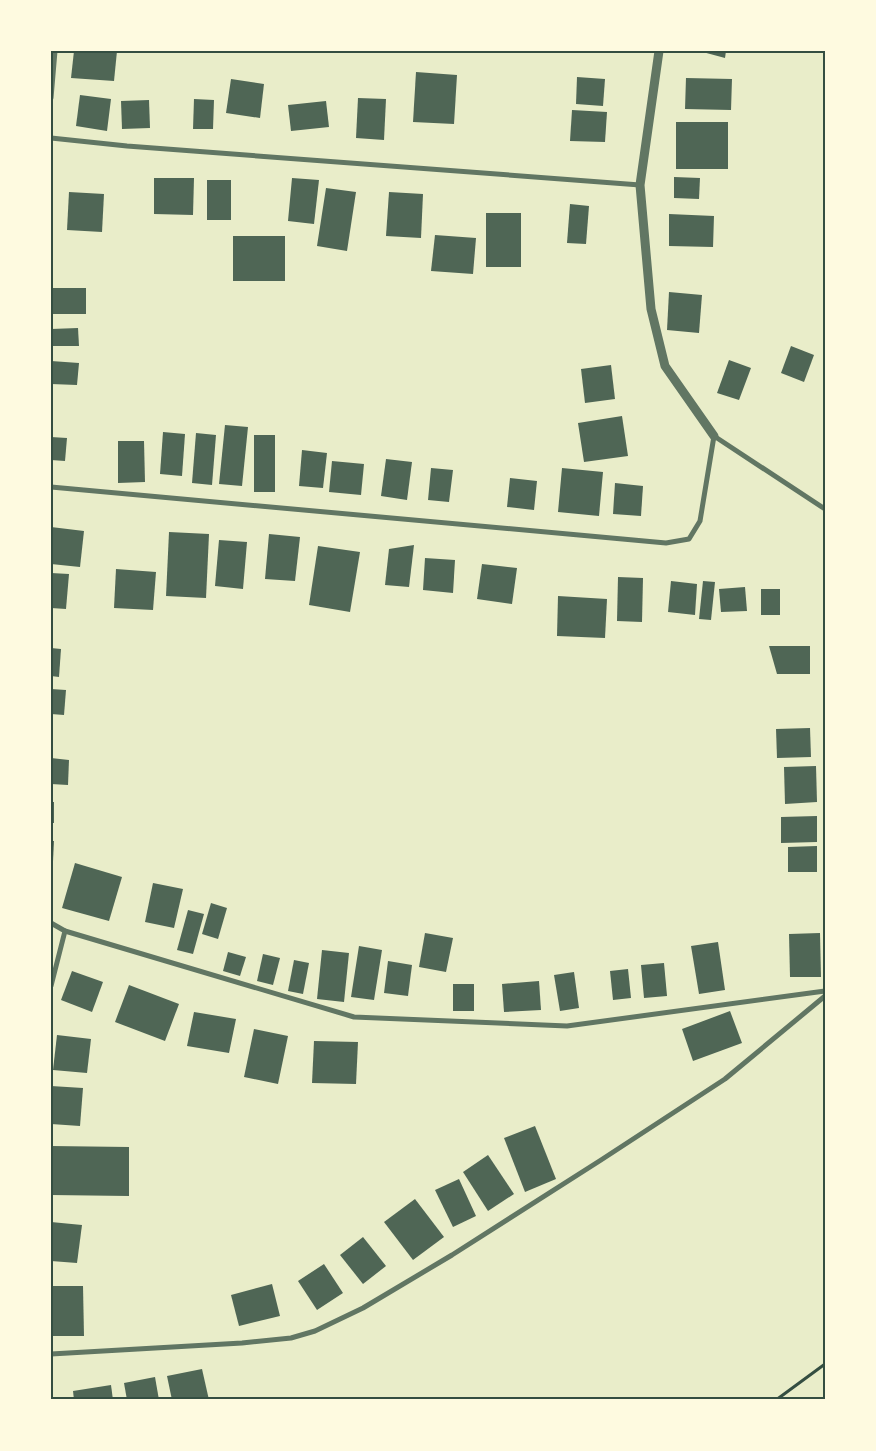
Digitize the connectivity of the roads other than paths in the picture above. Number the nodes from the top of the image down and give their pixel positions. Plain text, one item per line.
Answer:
1 (55, 51) edge
2 (659, 51) edge
3 (51, 98) edge
4 (51, 138) edge
5 (640, 185) junction
6 (714, 436) junction
7 (51, 487) edge
8 (825, 509) edge
9 (51, 923) edge
10 (65, 931) junction
11 (51, 986) edge
12 (825, 991) edge
13 (825, 996) edge
14 (51, 1354) edge

1 - 3 street
2 - 5 street
4 - 5 street
5 - 6 street
6 - 7 street
6 - 8 street
9 - 10 street
10 - 11 street
10 - 12 street
13 - 14 street

